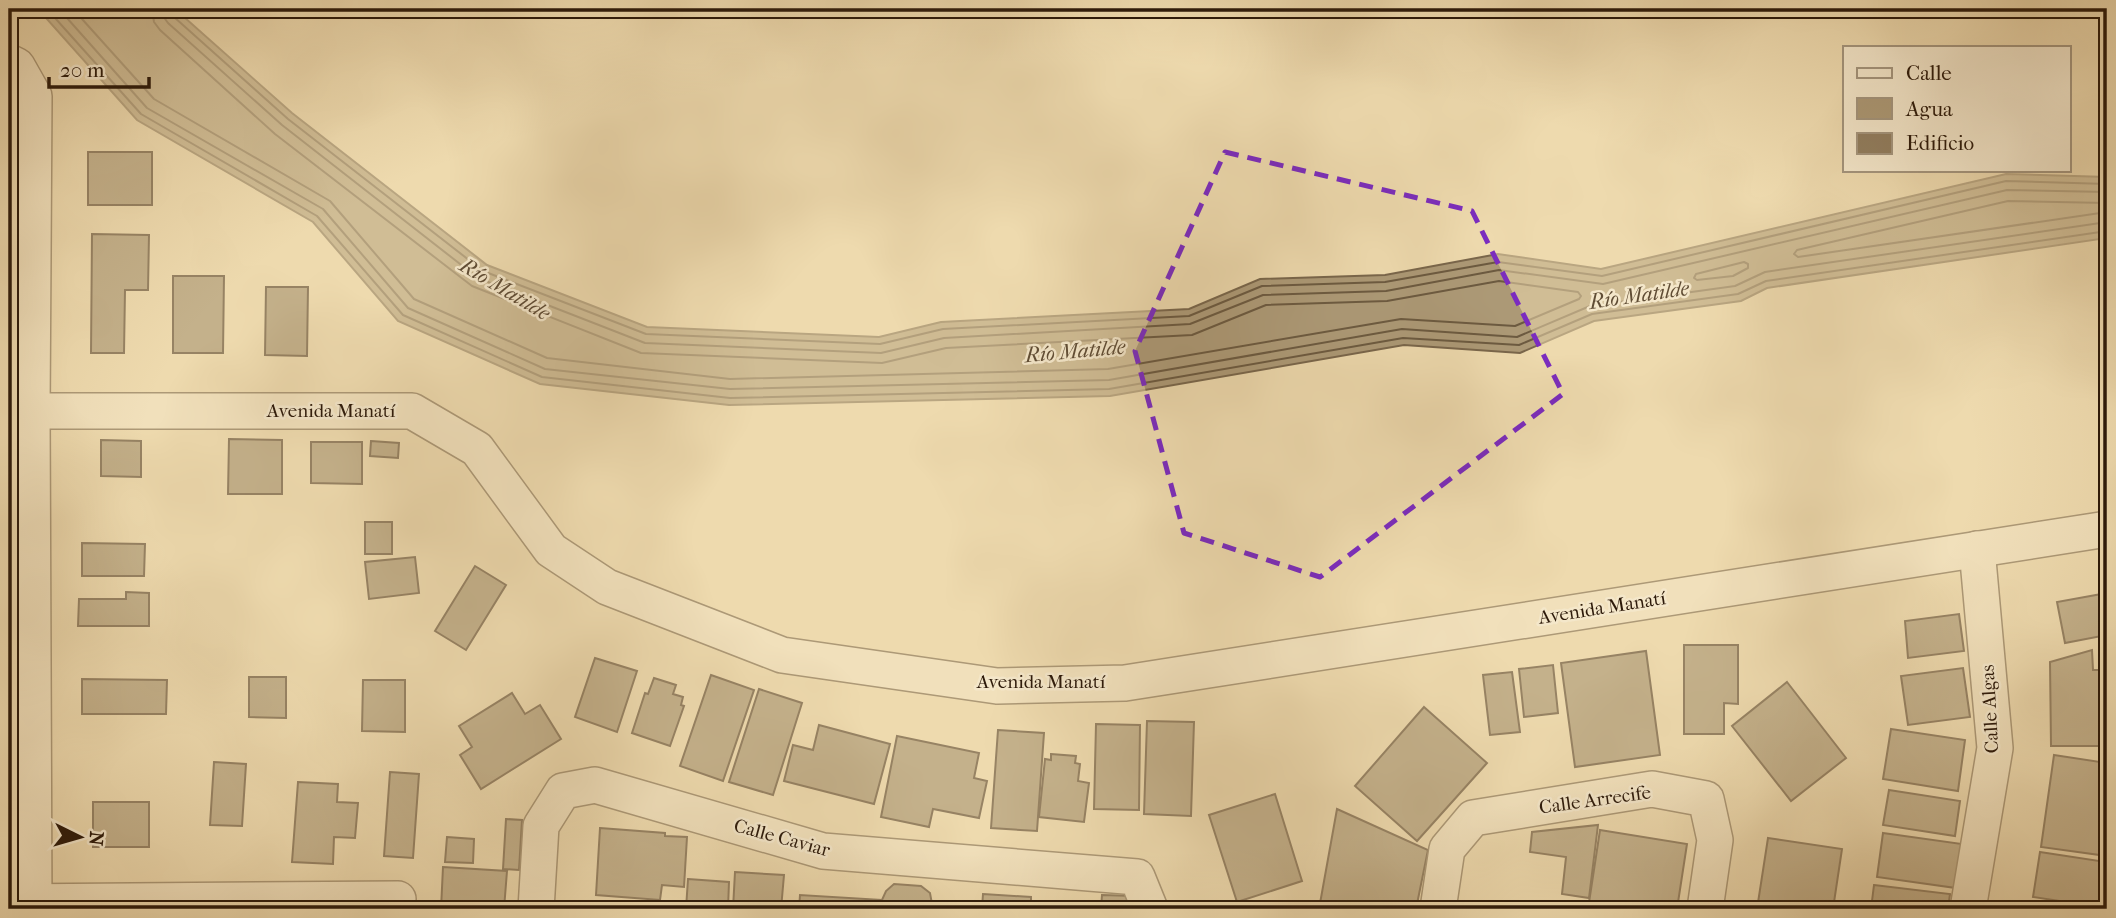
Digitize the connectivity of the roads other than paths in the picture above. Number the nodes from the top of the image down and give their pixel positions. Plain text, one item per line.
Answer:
1 (9, 62) edge
2 (20, 411) edge
3 (2107, 529) edge
4 (1977, 549) junction
5 (398, 899) dead end
6 (26, 904) edge
7 (537, 909) edge
8 (1150, 909) edge
9 (1437, 909) edge
10 (1705, 909) edge
11 (1968, 909) edge

1 - 2 street
2 - 4 street, Avenida Manatí
2 - 6 street
3 - 4 street, Avenida Manatí
4 - 11 street, Calle Algas
5 - 6 street
7 - 8 street, Calle Caviar
9 - 10 street, Calle Arrecife

